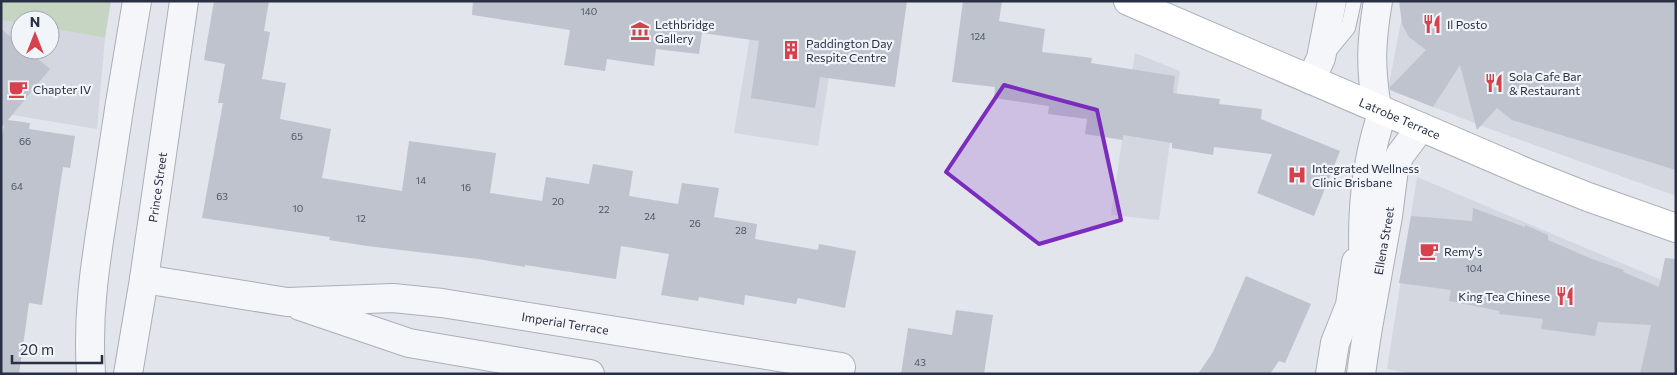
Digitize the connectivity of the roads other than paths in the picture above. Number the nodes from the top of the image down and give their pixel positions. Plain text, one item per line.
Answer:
1 (137, 1) edge
2 (184, 1) edge
3 (1128, 1) edge
4 (1332, 1) edge
5 (1354, 1) edge
6 (1378, 1) edge
7 (1316, 70) junction
8 (1380, 109) junction
9 (1421, 127) junction
10 (1363, 219) junction
11 (1676, 228) edge
12 (144, 279) junction
13 (287, 302) junction
14 (1367, 333) junction
15 (842, 367) dead end
16 (91, 374) edge
17 (128, 374) edge
18 (590, 374) edge
19 (1330, 374) edge
20 (1362, 374) edge

1 - 16 street
2 - 12 street, Prince Street
3 - 7 main road, Latrobe Terrace
4 - 7 street
5 - 7 lane
6 - 8 street
7 - 8 main road, Latrobe Terrace
8 - 9 main road, Latrobe Terrace
8 - 10 street, Ellena Street
9 - 11 main road, Latrobe Terrace
9 - 14 street, Ellena Street
10 - 14 street, Ellena Street
10 - 19 street, Ellena Street
12 - 13 street, Imperial Terrace
12 - 17 street, Prince Street
13 - 15 street, Imperial Terrace
13 - 18 street, Imperial Terrace
14 - 20 street, Ellena Street

